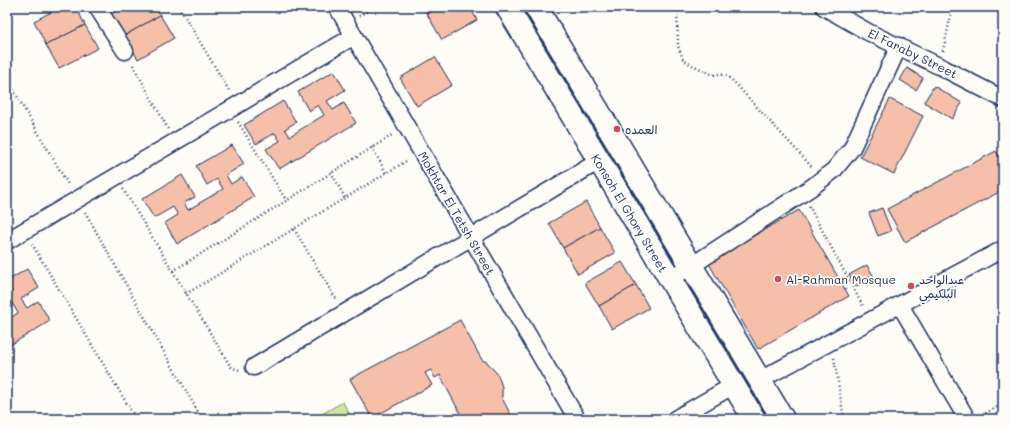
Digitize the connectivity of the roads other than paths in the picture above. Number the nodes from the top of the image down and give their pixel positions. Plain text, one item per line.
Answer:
1 (97, 7) edge
2 (337, 7) edge
3 (507, 7) edge
4 (536, 7) edge
5 (824, 7) edge
6 (354, 36) junction
7 (900, 46) junction
8 (125, 51) road end
9 (1003, 99) edge
10 (600, 161) junction
11 (471, 238) junction
12 (7, 241) edge
13 (1003, 249) edge
14 (691, 266) junction
15 (670, 279) junction
16 (900, 304) junction
17 (254, 367) road end
18 (760, 380) junction
19 (734, 385) junction
20 (973, 417) edge
21 (577, 419) edge
22 (675, 419) edge
23 (754, 419) edge
24 (783, 419) edge

1 - 8 street
2 - 6 street, Mokhtar El Tetsh Street
3 - 10 street, Konsoh El Ghory Street
4 - 14 street
5 - 7 street, El Faraby Street
6 - 11 street, Mokhtar El Tetsh Street
6 - 12 street
7 - 9 street, El Faraby Street
7 - 14 street
10 - 11 street
10 - 15 street, Konsoh El Ghory Street
11 - 17 street
11 - 21 street, Mokhtar El Tetsh Street
13 - 16 street
14 - 15 street
14 - 18 street
15 - 19 street, Konsoh El Ghory Street
16 - 18 street
16 - 20 street
18 - 24 street
19 - 22 street
19 - 23 street, Konsoh El Ghory Street

